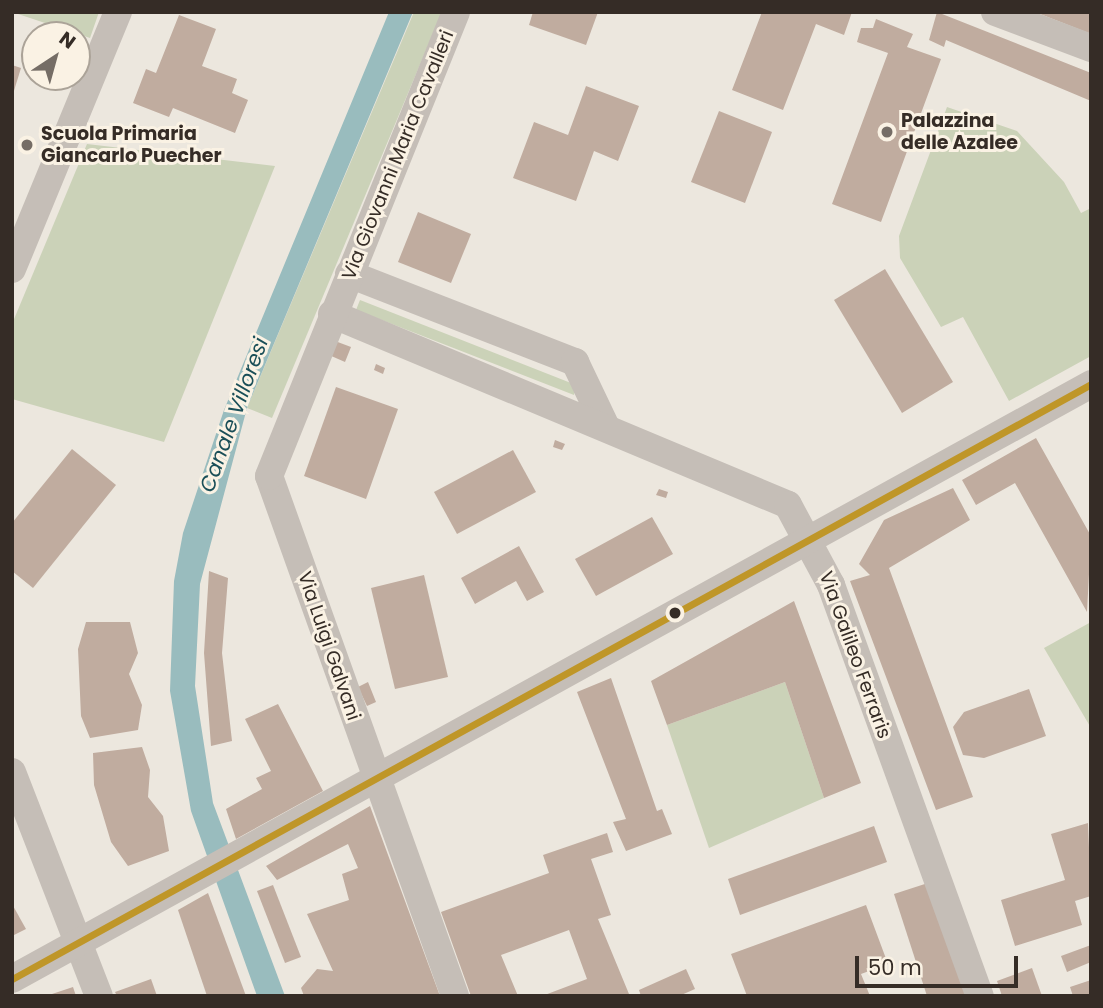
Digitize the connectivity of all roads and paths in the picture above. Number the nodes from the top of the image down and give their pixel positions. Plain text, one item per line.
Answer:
1 (118, 12) edge
2 (456, 12) edge
3 (995, 12) edge
4 (1091, 48) edge
5 (12, 269) edge
6 (340, 295) junction
7 (1091, 384) edge
8 (606, 426) junction
9 (810, 541) junction
10 (12, 772) edge
11 (375, 778) junction
12 (78, 942) junction
13 (12, 979) edge
14 (99, 996) edge
15 (455, 996) edge
16 (980, 996) edge

1 - 5 street
2 - 6 street, Via Giovanni Maria Cavalleri
3 - 4 street
6 - 8 street, Via Galileo Ferraris
6 - 8 street
6 - 11 street, Via Luigi Galvani
7 - 9 street
8 - 9 street, Via Galileo Ferraris
9 - 11 street
9 - 16 street, Via Galileo Ferraris
10 - 12 street
11 - 12 street
11 - 15 street, Via Luigi Galvani
12 - 13 street
12 - 14 street

